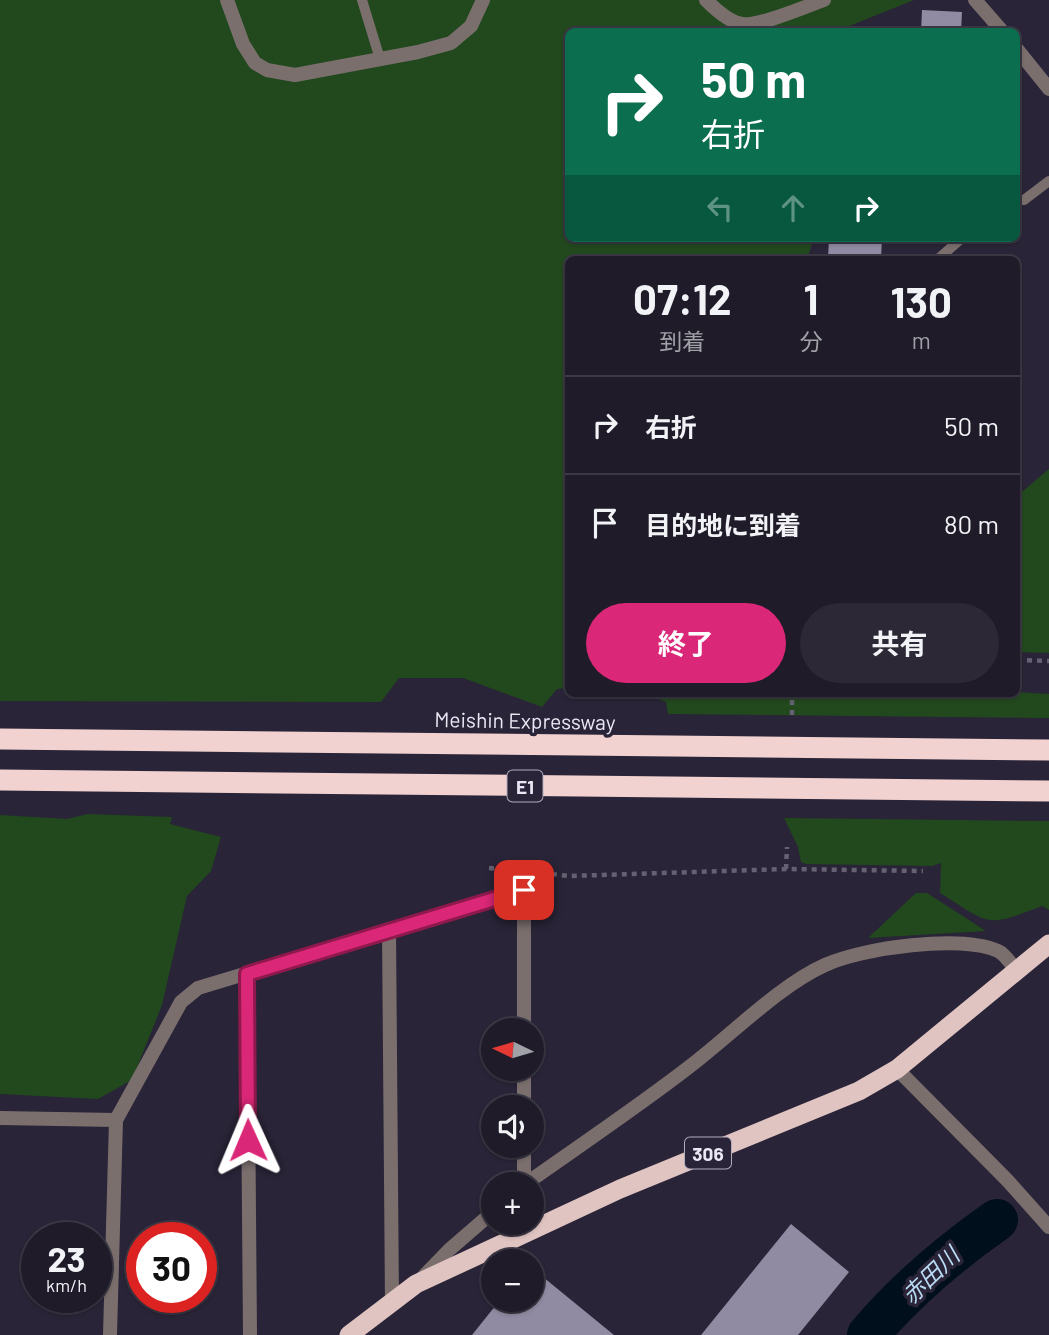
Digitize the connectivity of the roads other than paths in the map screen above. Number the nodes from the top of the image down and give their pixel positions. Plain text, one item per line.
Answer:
1 (227, 0) edge
2 (362, 0) edge
3 (483, 0) edge
4 (706, 0) edge
5 (824, 0) edge
6 (975, 0) edge
7 (1000, 28) edge
8 (1020, 53) edge
9 (380, 59) junction
10 (1049, 89) edge
11 (1049, 181) edge
12 (1020, 200) edge
13 (957, 242) edge
14 (941, 256) edge
15 (0, 739) edge
16 (1049, 750) edge
17 (0, 780) edge
18 (1049, 791) edge
19 (388, 929) junction
20 (1049, 944) edge
21 (1016, 970) junction
22 (247, 974) junction
23 (524, 1018) edge
24 (897, 1069) junction
25 (0, 1118) edge
26 (116, 1120) junction
27 (524, 1158) edge
28 (481, 1222) edge
29 (1048, 1224) edge
30 (416, 1284) junction
31 (392, 1304) junction
32 (110, 1335) edge
33 (250, 1335) edge
34 (349, 1335) edge

1 - 9 street
2 - 9 lane
3 - 9 street
4 - 5 street
6 - 7 street
8 - 10 street
11 - 12 lane
13 - 14 lane
15 - 16 highway, Meishin Expressway / E1
17 - 18 highway, E1
19 - 22 street
19 - 23 street
19 - 31 street
20 - 21 highway, 306
21 - 24 highway, 306
21 - 27 street
22 - 26 street
22 - 33 street
24 - 29 street
24 - 30 highway, 306
25 - 26 street
26 - 32 street
28 - 30 street
30 - 31 highway, 306
31 - 34 highway, 306

